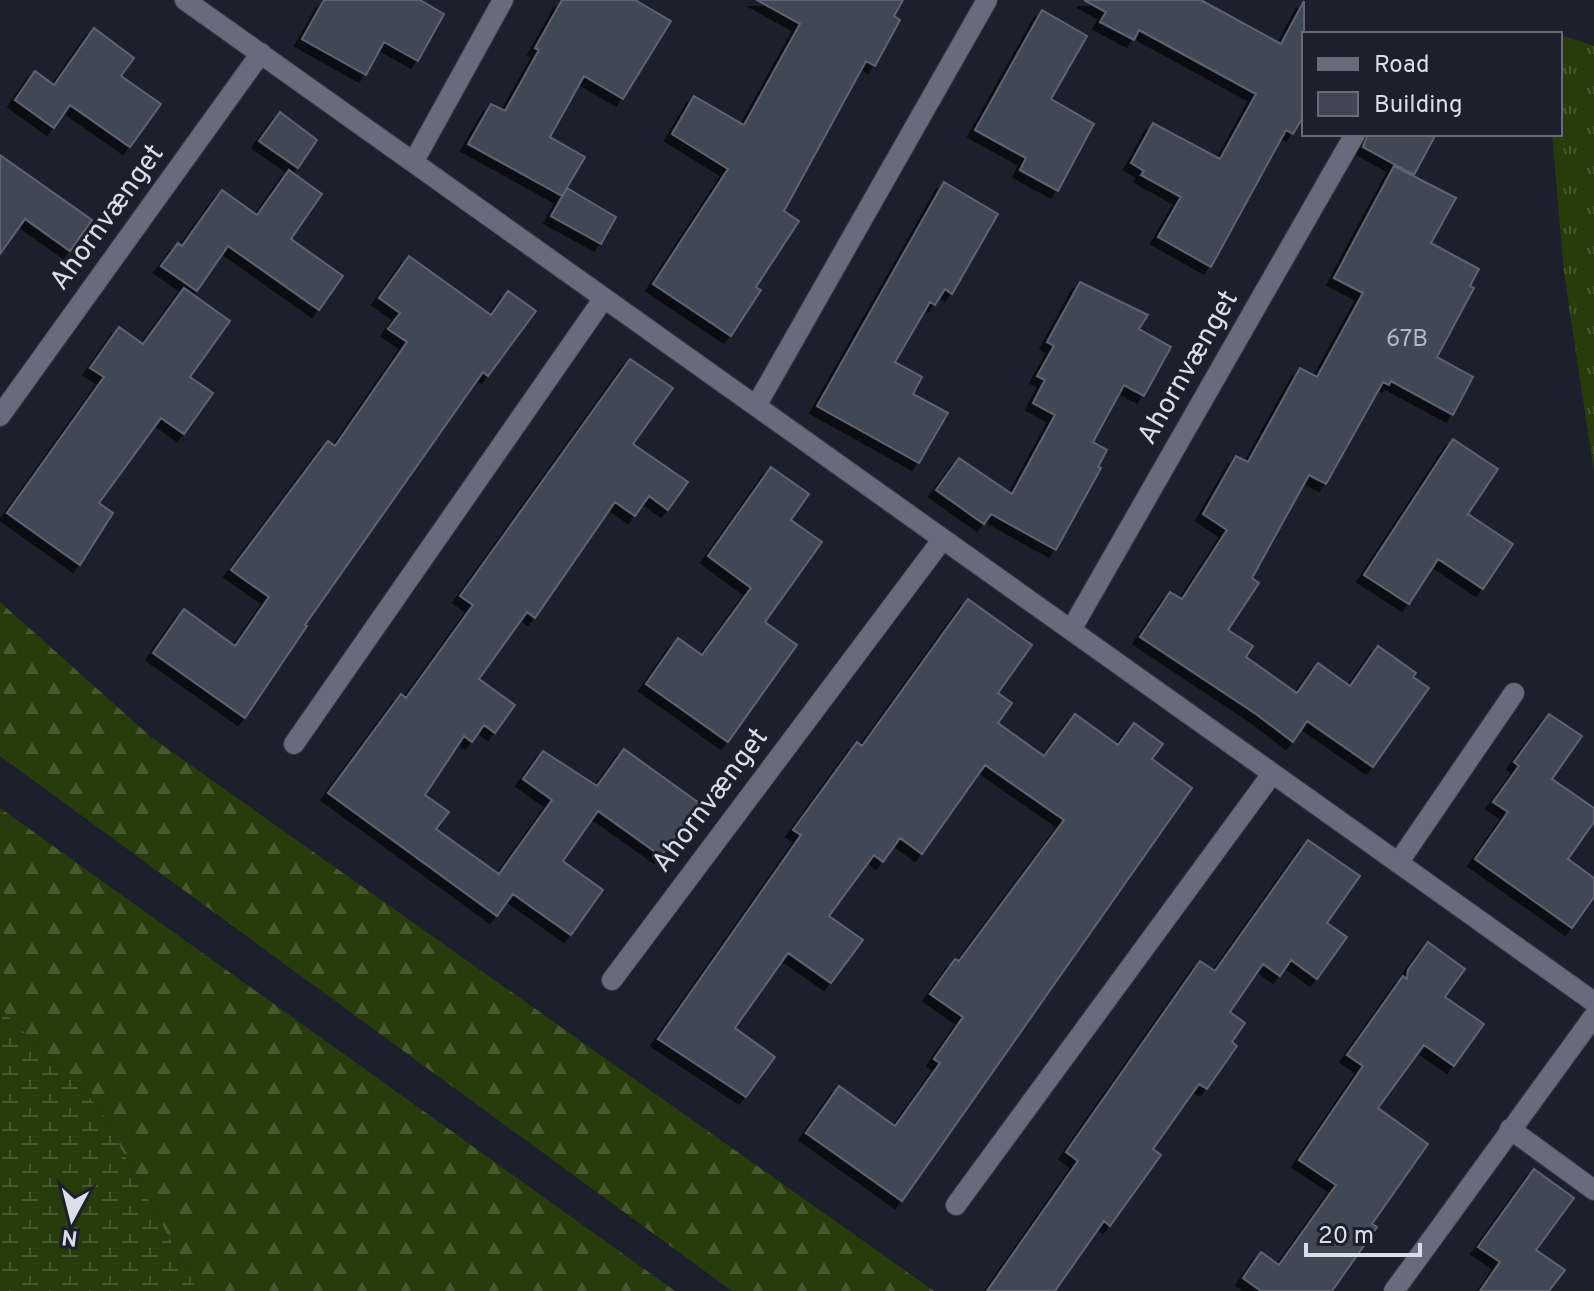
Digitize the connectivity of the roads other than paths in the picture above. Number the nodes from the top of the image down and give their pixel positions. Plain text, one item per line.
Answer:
1 (185, 0) edge
2 (503, 0) edge
3 (987, 0) edge
4 (261, 53) junction
5 (1354, 136) edge
6 (414, 161) junction
7 (604, 298) junction
8 (756, 406) junction
9 (0, 416) edge
10 (942, 540) junction
11 (1071, 630) junction
12 (1514, 693) dead end
13 (294, 744) dead end
14 (1272, 774) junction
15 (1398, 863) junction
16 (612, 980) dead end
17 (1594, 1002) edge
18 (1594, 1016) edge
19 (1510, 1129) junction
20 (1594, 1190) edge
21 (956, 1205) dead end
22 (1394, 1291) edge

1 - 4 street
2 - 6 street
3 - 8 street
4 - 6 street
4 - 9 street, Ahornvænget
5 - 11 street, Ahornvænget
6 - 7 street
7 - 8 street
7 - 13 street
8 - 10 street
10 - 11 street
10 - 16 street, Ahornvænget
11 - 14 street
12 - 15 street
14 - 15 street
14 - 21 street
15 - 17 street
18 - 19 street
19 - 20 street
19 - 22 street

